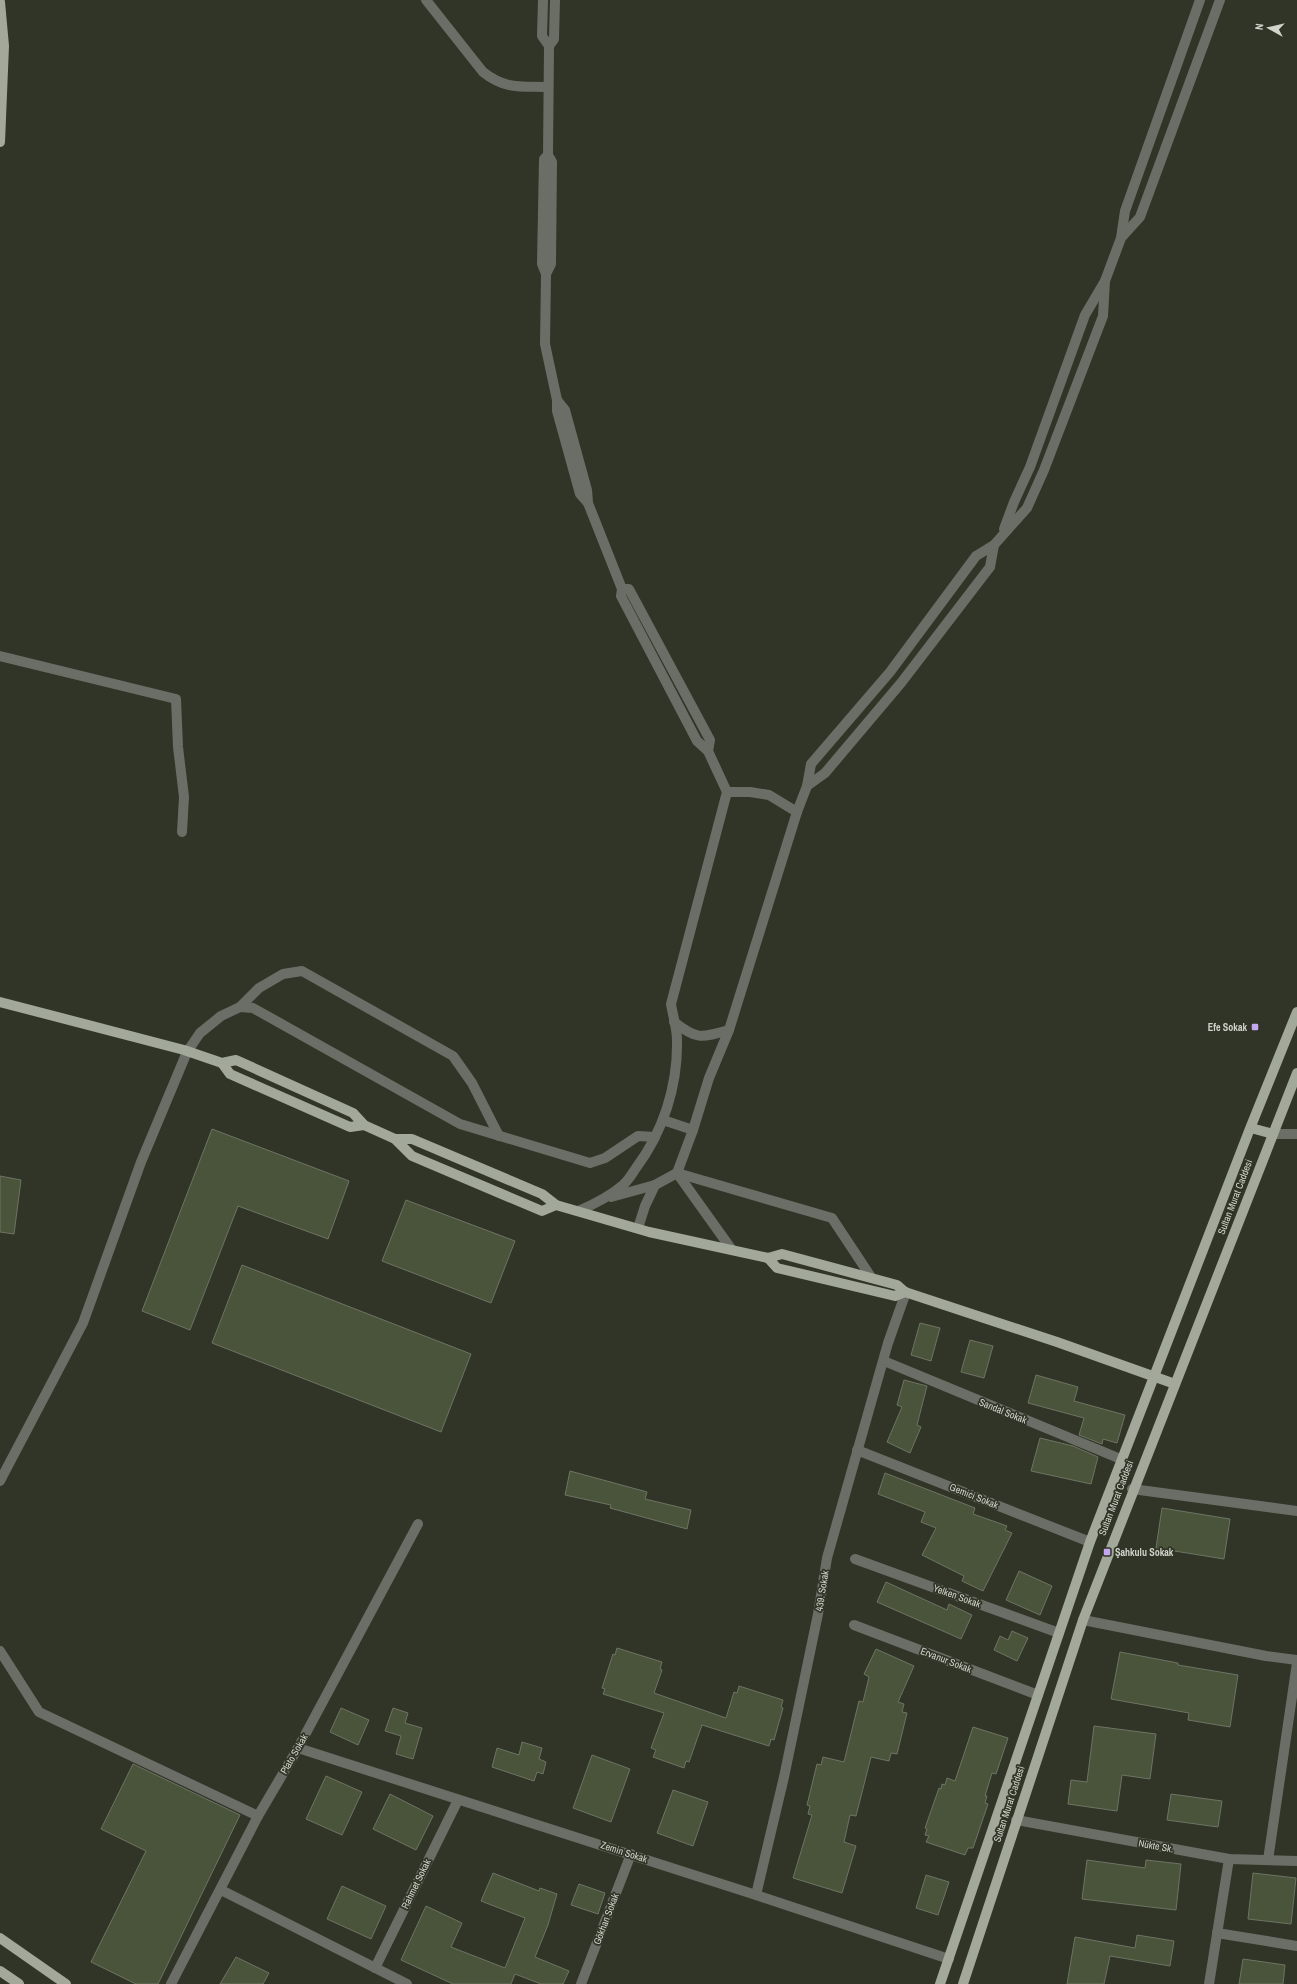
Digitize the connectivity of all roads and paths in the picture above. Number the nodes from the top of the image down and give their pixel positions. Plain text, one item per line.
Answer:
1 (426, 0) edge
2 (543, 0) edge
3 (555, 0) edge
4 (1200, 0) edge
5 (1220, 0) edge
6 (0, 2) edge
7 (549, 46) junction
8 (548, 87) junction
9 (0, 131) edge
10 (0, 142) edge
11 (1121, 238) junction
12 (1105, 281) junction
13 (1003, 533) junction
14 (994, 545) junction
15 (0, 656) edge
16 (807, 786) junction
17 (727, 792) junction
18 (797, 812) junction
19 (182, 832) dead end
20 (0, 1002) edge
21 (240, 1007) junction
22 (1297, 1012) edge
23 (674, 1022) junction
24 (729, 1030) junction
25 (187, 1052) junction
26 (222, 1063) junction
27 (1297, 1073) edge
28 (663, 1120) junction
29 (364, 1125) junction
30 (1250, 1128) junction
31 (693, 1130) junction
32 (1273, 1134) junction
33 (1297, 1134) edge
34 (499, 1136) junction
35 (656, 1137) junction
36 (395, 1139) junction
37 (676, 1172) junction
38 (655, 1184) junction
39 (602, 1201) junction
40 (556, 1205) junction
41 (578, 1211) junction
42 (638, 1228) junction
43 (732, 1250) junction
44 (768, 1258) junction
45 (871, 1277) junction
46 (906, 1292) junction
47 (884, 1362) junction
48 (1154, 1378) junction
49 (1175, 1384) junction
50 (857, 1450) junction
51 (1123, 1460) junction
52 (0, 1481) edge
53 (1132, 1489) junction
54 (1297, 1511) edge
55 (418, 1524) dead end
56 (1090, 1542) junction
57 (855, 1559) dead end
58 (1083, 1620) junction
59 (854, 1625) dead end
60 (1059, 1633) junction
61 (0, 1651) edge
62 (1297, 1660) edge
63 (1297, 1664) edge
64 (1038, 1695) junction
65 (298, 1748) junction
66 (458, 1800) junction
67 (258, 1816) junction
68 (1016, 1820) junction
69 (631, 1854) junction
70 (1229, 1859) junction
71 (1268, 1860) junction
72 (1297, 1862) edge
73 (221, 1890) junction
74 (756, 1895) junction
75 (1217, 1933) junction
76 (0, 1938) edge
77 (1297, 1946) edge
78 (949, 1959) junction
79 (375, 1968) junction
80 (0, 1971) edge
81 (19, 1984) edge
82 (66, 1984) edge
83 (171, 1984) edge
84 (407, 1984) edge
85 (581, 1984) edge
86 (940, 1984) edge
87 (963, 1984) edge
88 (1209, 1984) edge

1 - 8 street
2 - 7 street
3 - 7 street
4 - 11 street
5 - 11 street
6 - 9 main road
7 - 8 street
8 - 17 street
9 - 10 main road
11 - 12 street
12 - 13 street
12 - 13 street
13 - 14 street
14 - 16 street
14 - 16 street
15 - 19 street
16 - 18 street
17 - 18 street
17 - 23 street
18 - 24 street
20 - 25 main road
21 - 25 street
21 - 34 street
21 - 34 street
22 - 30 main road, Sultan Murat Caddesi
23 - 24 street
23 - 28 street
24 - 31 street
25 - 26 main road
25 - 52 street
26 - 29 main road
26 - 29 main road
27 - 32 main road, Sultan Murat Caddesi
28 - 31 street
28 - 35 street
29 - 36 main road
30 - 32 main road
30 - 48 main road, Sultan Murat Caddesi
31 - 37 street
32 - 33 street
32 - 49 main road, Sultan Murat Caddesi
34 - 35 street
35 - 39 street
36 - 40 main road
36 - 40 main road
37 - 38 street
37 - 43 street
37 - 45 street
38 - 39 street
38 - 42 street
39 - 41 street
40 - 41 main road
41 - 42 main road
42 - 43 main road
43 - 44 main road
44 - 45 main road
44 - 46 main road
45 - 46 main road
46 - 47 street, 439. Sokak
46 - 48 main road
47 - 50 street, 439. Sokak
47 - 51 street, Sandal Sokak
48 - 49 main road
48 - 51 main road, Sultan Murat Caddesi
49 - 53 main road, Sultan Murat Caddesi
50 - 56 street, Gemici Sokak
50 - 74 street, 439. Sokak
51 - 56 main road, Sultan Murat Caddesi
53 - 54 street
53 - 58 main road, Sultan Murat Caddesi
55 - 65 street, Plato Sokak
56 - 60 main road, Sultan Murat Caddesi
57 - 60 street, Yelken Sokak
58 - 62 street
58 - 68 main road, Sultan Murat Caddesi
59 - 64 street, Ervanur Sokak
60 - 64 main road, Sultan Murat Caddesi
61 - 67 street
63 - 71 street
64 - 78 main road, Sultan Murat Caddesi
65 - 66 street, Zemin Sokak
65 - 67 street, Plato Sokak
66 - 69 street, Zemin Sokak
66 - 79 street, Rahmet Sokak
67 - 73 street, Plato Sokak
68 - 70 street, Nükte Sk.
68 - 87 main road, Sultan Murat Caddesi
69 - 74 street, Zemin Sokak
69 - 85 street, Gökhan Sokak
70 - 71 street, Nükte Sk.
70 - 75 street
71 - 72 street, Nükte Sk.
73 - 79 street
73 - 83 street, Plato Sokak
74 - 78 street, Zemin Sokak
75 - 77 street
75 - 88 street
76 - 82 main road
78 - 86 main road, Sultan Murat Caddesi
79 - 84 street
80 - 81 main road

